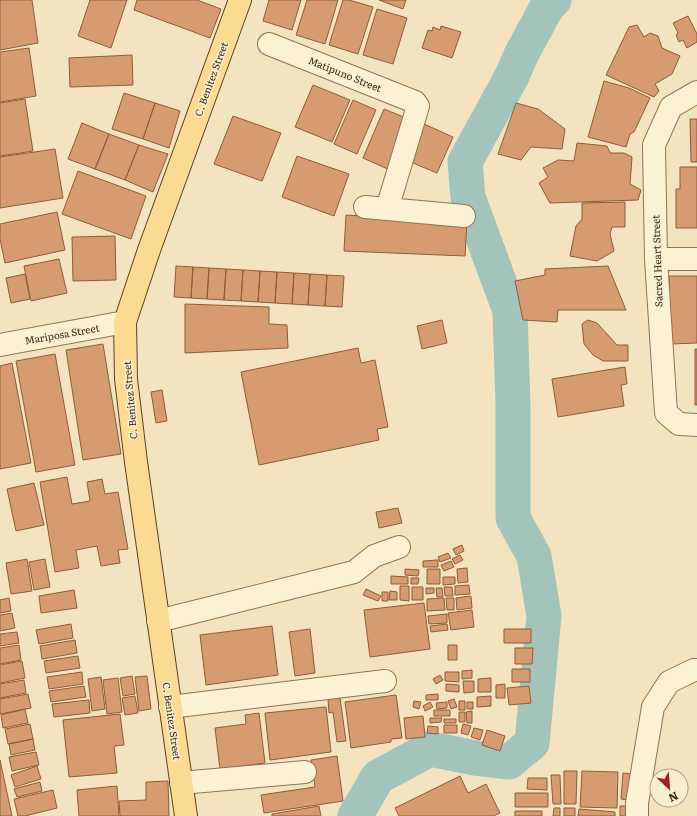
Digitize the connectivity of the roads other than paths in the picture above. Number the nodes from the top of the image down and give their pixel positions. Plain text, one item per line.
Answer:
1 (240, 0) edge
2 (270, 44) dead end
3 (697, 92) edge
4 (365, 207) dead end
5 (387, 209) junction
6 (464, 216) dead end
7 (656, 259) junction
8 (697, 259) edge
9 (125, 322) junction
10 (0, 345) edge
11 (697, 425) edge
12 (399, 547) dead end
13 (158, 621) junction
14 (697, 670) edge
15 (385, 681) dead end
16 (170, 707) junction
17 (305, 772) dead end
18 (182, 786) junction
19 (186, 816) edge
20 (637, 816) edge

1 - 9 main road, C. Benitez Street
2 - 5 street, Matipuno Street
3 - 7 street, Sacred Heart Street
4 - 5 street
5 - 6 street
7 - 8 street
7 - 11 street, Sacred Heart Street
9 - 10 street, Mariposa Street
9 - 13 main road, C. Benitez Street
12 - 13 street
13 - 16 main road, C. Benitez Street
14 - 20 street
15 - 16 street
16 - 18 main road, C. Benitez Street
17 - 18 street
18 - 19 main road, C. Benitez Street

